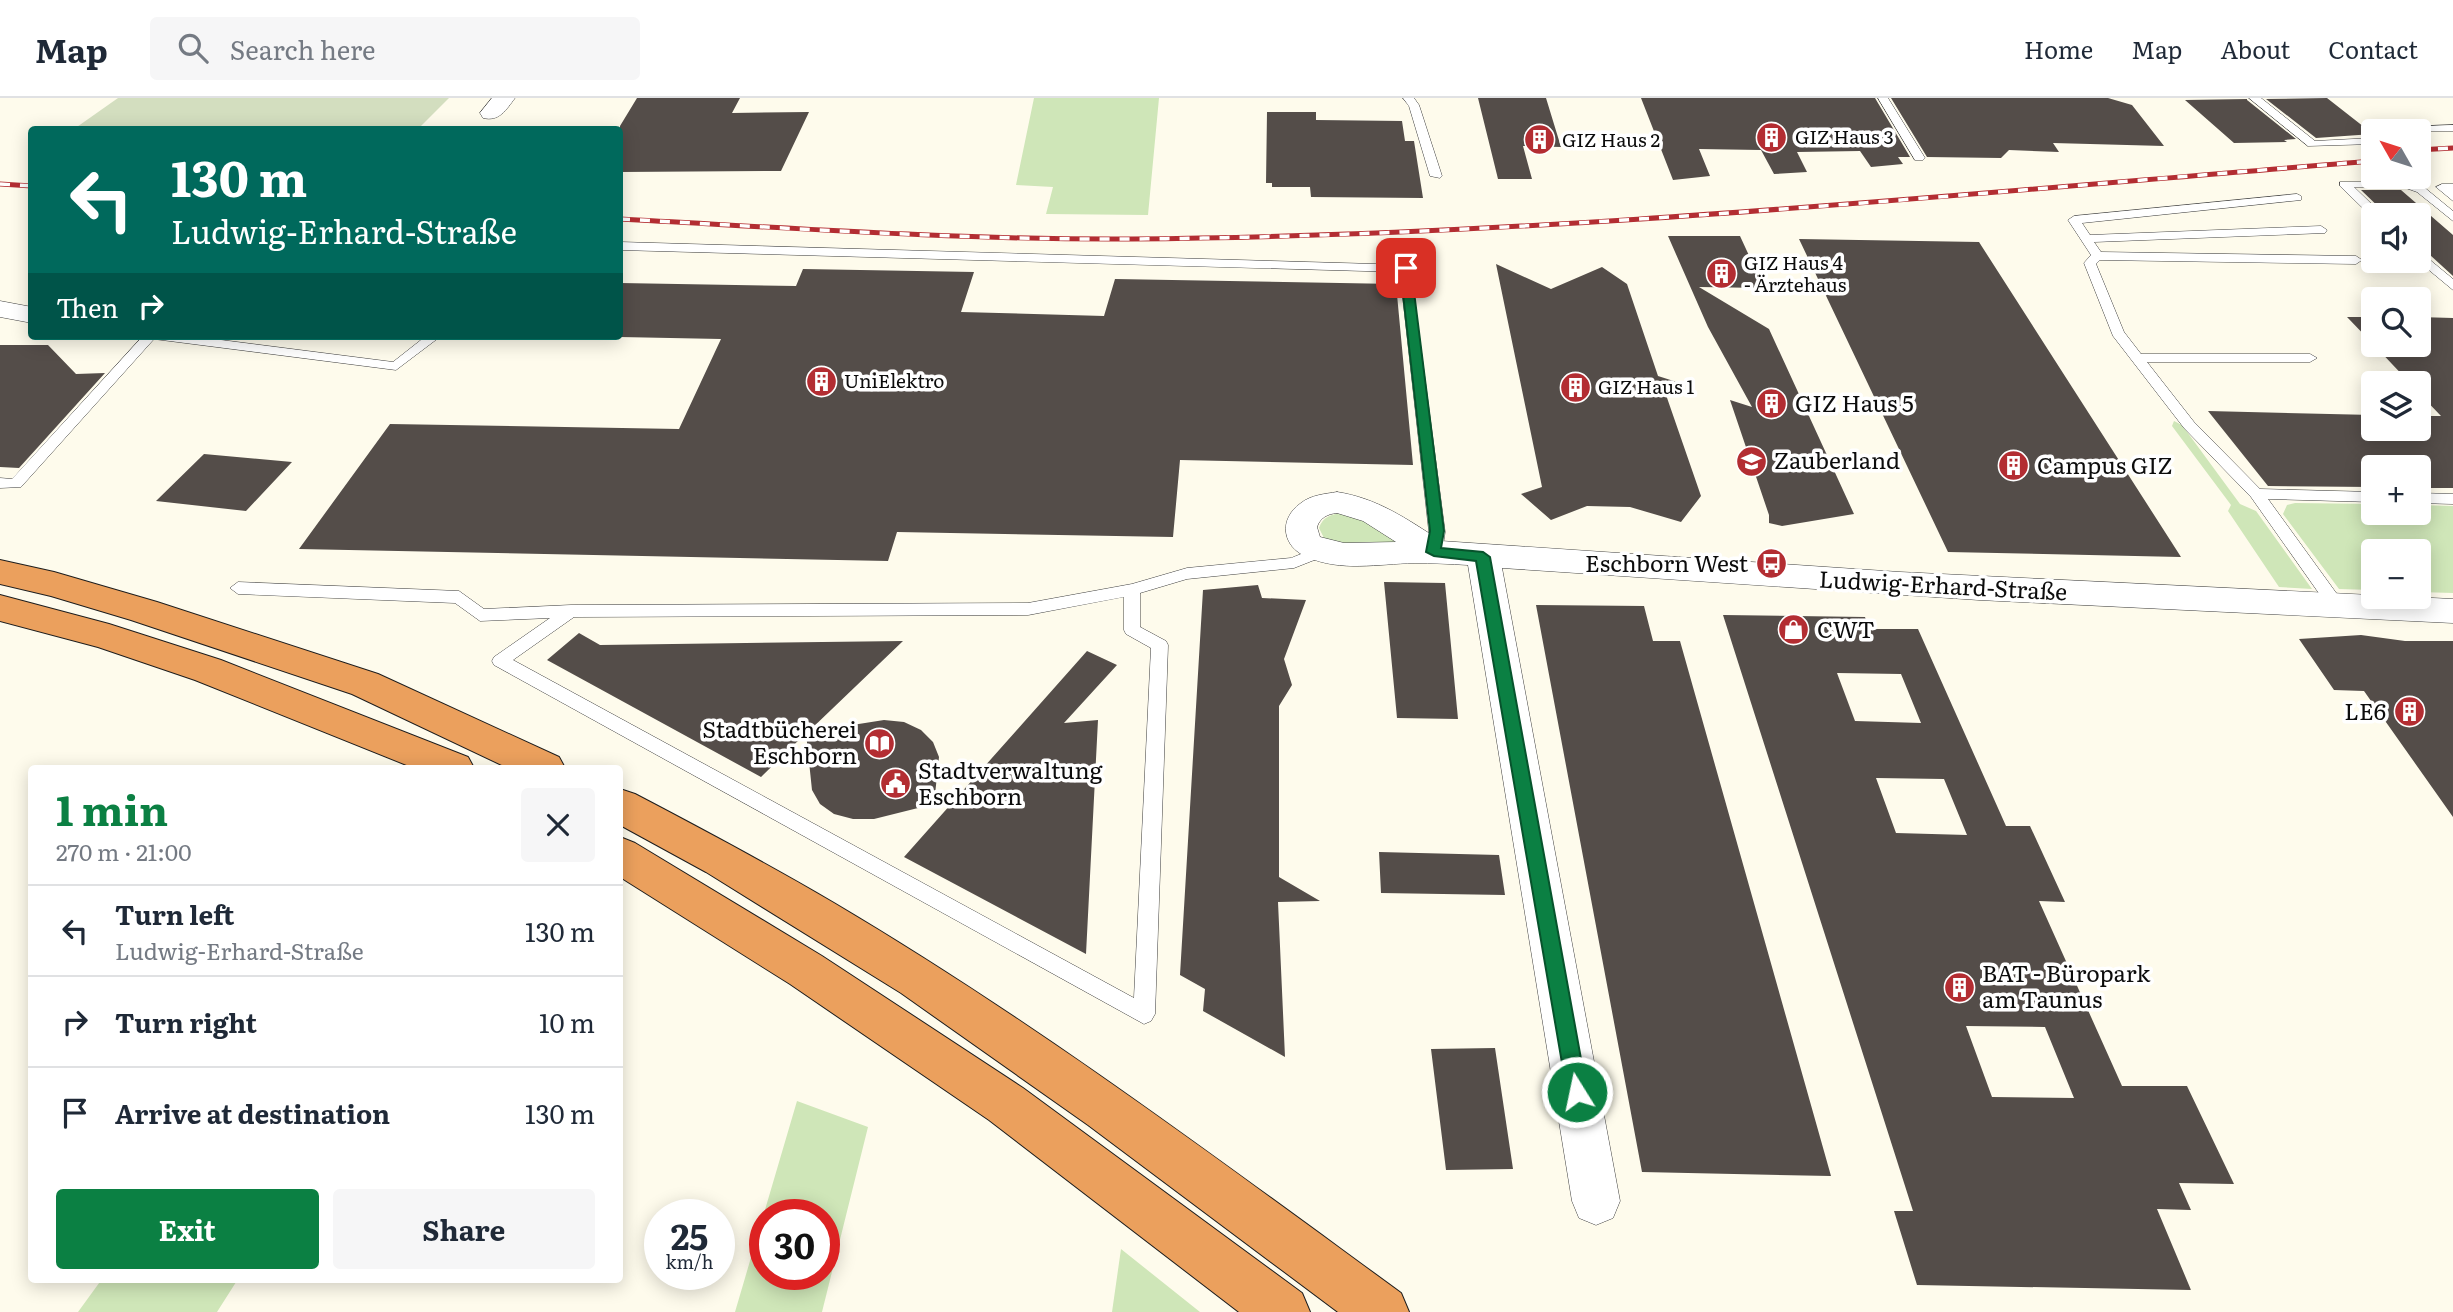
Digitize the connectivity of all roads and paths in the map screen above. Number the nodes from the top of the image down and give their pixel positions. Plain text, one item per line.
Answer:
1 (1408, 98) edge
2 (1883, 98) edge
3 (2255, 98) edge
4 (2453, 128) edge
5 (2431, 129) edge
6 (2361, 142) edge
7 (1919, 159) dead end
8 (1436, 176) dead end
9 (2453, 187) edge
10 (2453, 197) edge
11 (2297, 198) dead end
12 (2364, 203) edge
13 (2453, 218) edge
14 (2321, 230) dead end
15 (2086, 239) junction
16 (623, 246) edge
17 (2097, 256) junction
18 (2356, 260) dead end
19 (2431, 266) edge
20 (2453, 286) edge
21 (146, 340) edge
22 (190, 340) edge
23 (430, 340) edge
24 (2137, 358) junction
25 (2310, 358) dead end
26 (0, 483) edge
27 (2256, 494) junction
28 (2361, 497) edge
29 (2431, 498) edge
30 (2453, 499) edge
31 (1321, 551) junction
32 (1434, 552) junction
33 (1483, 557) junction
34 (0, 572) edge
35 (238, 588) dead end
36 (1132, 590) junction
37 (2336, 605) junction
38 (0, 608) edge
39 (571, 611) junction
40 (2453, 611) edge
41 (447, 765) edge
42 (539, 765) edge
43 (623, 807) edge
44 (623, 857) edge
45 (1596, 1201) dead end
46 (1283, 1312) edge
47 (1382, 1312) edge

1 - 8 lane
2 - 7 lane
3 - 6 lane
4 - 5 lane
9 - 10 lane
11 - 15 lane
12 - 13 lane
14 - 15 lane
15 - 17 lane
16 - 32 lane
17 - 18 lane
17 - 24 lane
19 - 20 lane
21 - 26 lane
22 - 23 lane
24 - 25 lane
24 - 27 lane
27 - 28 lane
27 - 37 lane
29 - 30 lane
31 - 32 street, Ludwig-Erhard-Straße
31 - 32 street, Ludwig-Erhard-Straße
31 - 36 lane
32 - 33 street, Ludwig-Erhard-Straße
33 - 37 street, Ludwig-Erhard-Straße
33 - 45 street
34 - 42 highway
35 - 39 lane
36 - 39 lane
36 - 39 lane
37 - 40 street, Ludwig-Erhard-Straße
38 - 41 highway
43 - 47 highway
44 - 46 highway

